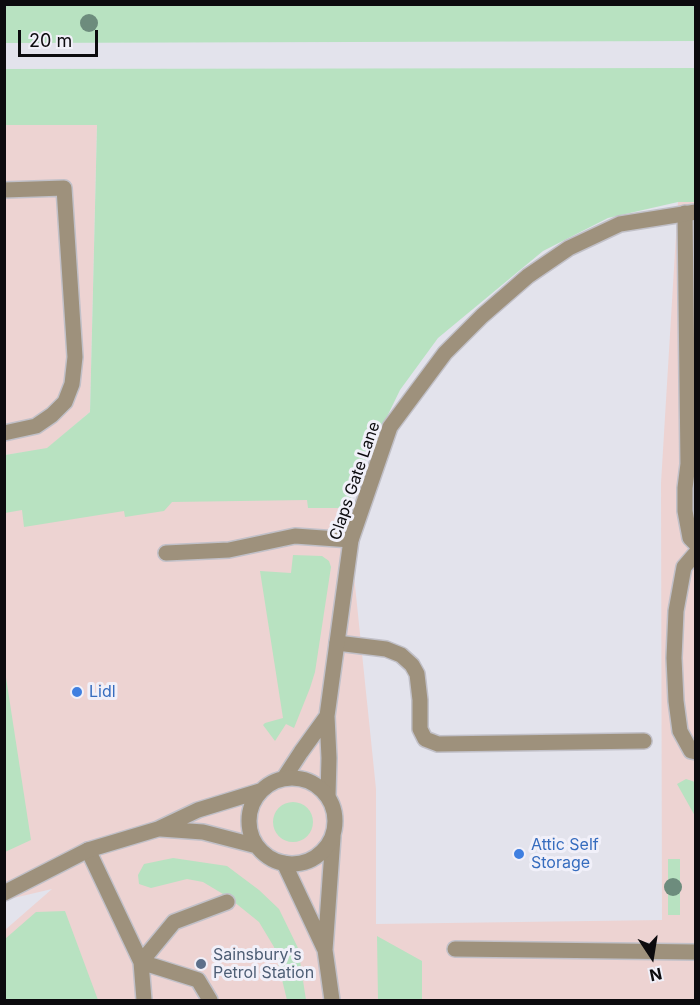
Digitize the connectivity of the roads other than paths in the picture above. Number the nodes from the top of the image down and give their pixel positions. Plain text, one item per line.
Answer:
1 (4, 190) edge
2 (690, 213) edge
3 (4, 433) edge
4 (351, 540) junction
5 (696, 544) edge
6 (166, 553) dead end
7 (696, 553) edge
8 (337, 643) junction
9 (327, 716) junction
10 (644, 741) dead end
11 (696, 752) edge
12 (284, 778) junction
13 (260, 791) junction
14 (328, 795) junction
15 (158, 829) junction
16 (333, 837) junction
17 (257, 846) junction
18 (88, 850) junction
19 (284, 863) junction
20 (4, 893) edge
21 (227, 902) dead end
22 (455, 949) dead end
23 (325, 950) junction
24 (696, 952) edge
25 (141, 962) junction
26 (144, 1000) edge
27 (210, 1000) edge
28 (332, 1000) edge

1 - 3 street
2 - 4 street, Claps Gate Lane
2 - 5 street
4 - 6 street
4 - 8 street, Claps Gate Lane
7 - 11 street
8 - 9 street, Claps Gate Lane
8 - 10 street
9 - 12 street, Claps Gate Lane
9 - 14 street, Claps Gate Lane
12 - 13 street, Claps Gate Lane
12 - 14 street
13 - 15 street, Claps Gate Lane
13 - 17 street
14 - 16 street, Claps Gate Lane
15 - 17 street
15 - 18 street
16 - 19 street
16 - 23 street, Claps Gate Lane
17 - 19 street
18 - 20 street
18 - 25 street
19 - 23 street
21 - 25 street
22 - 24 street
23 - 28 street
25 - 26 street
25 - 27 street

